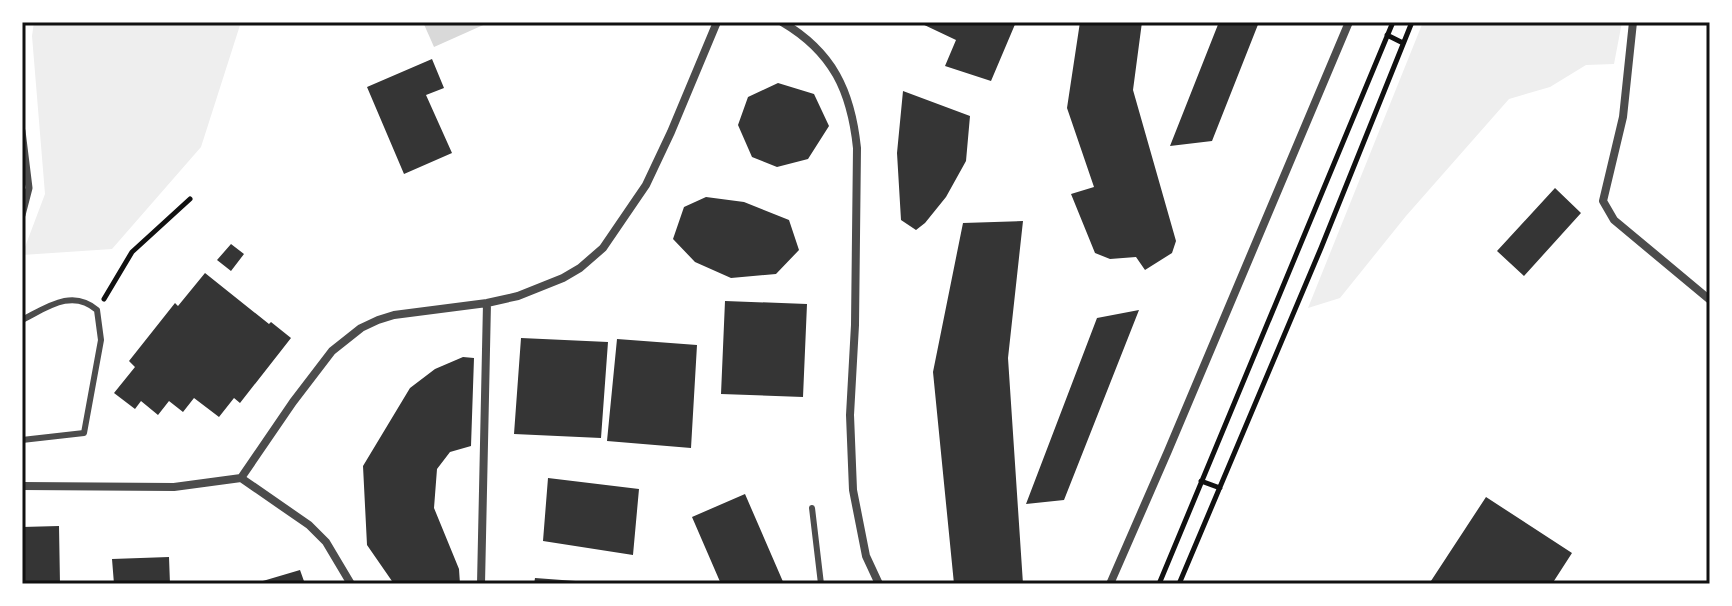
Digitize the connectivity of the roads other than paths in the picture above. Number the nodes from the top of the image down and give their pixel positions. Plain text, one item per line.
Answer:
1 (717, 22) edge
2 (782, 22) edge
3 (1349, 22) edge
4 (1633, 22) edge
5 (22, 131) edge
6 (22, 215) edge
7 (1710, 300) edge
8 (487, 303) junction
9 (22, 320) edge
10 (22, 440) edge
11 (241, 478) junction
12 (22, 486) edge
13 (812, 508) dead end
14 (351, 584) edge
15 (481, 584) edge
16 (821, 584) edge
17 (879, 584) edge
18 (1110, 584) edge

1 - 8 street
2 - 17 street
3 - 18 street
4 - 7 street
5 - 6 street
8 - 11 street
8 - 15 street
9 - 10 lane
11 - 12 street
11 - 14 street
13 - 16 lane

